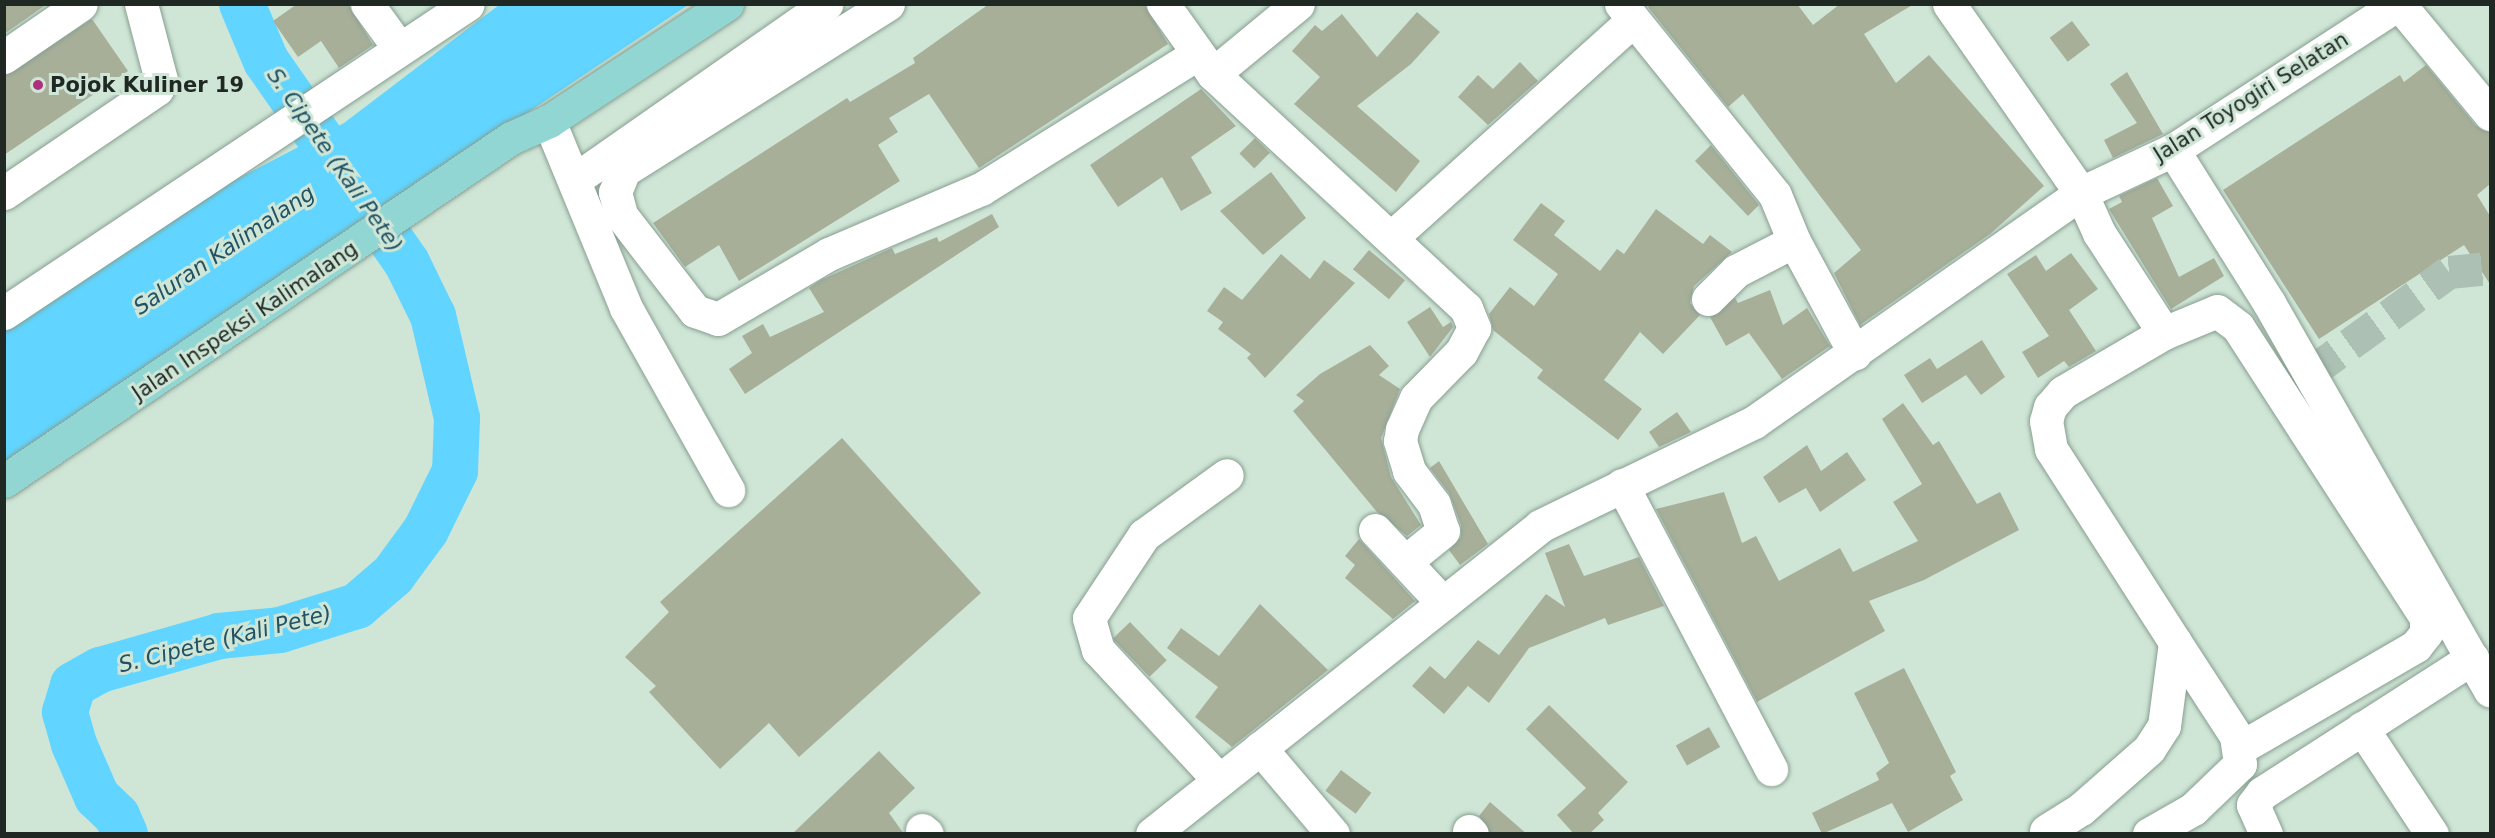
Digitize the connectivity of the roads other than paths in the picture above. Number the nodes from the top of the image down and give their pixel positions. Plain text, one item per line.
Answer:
1 (81, 4) edge
2 (141, 4) edge
3 (367, 4) edge
4 (468, 4) edge
5 (727, 4) edge
6 (826, 4) edge
7 (888, 4) edge
8 (1163, 4) edge
9 (1298, 4) edge
10 (1949, 4) edge
11 (2399, 4) edge
12 (1626, 13) edge
13 (845, 16) edge
14 (399, 48) junction
15 (4, 57) edge
16 (1205, 64) junction
17 (2490, 114) edge
18 (549, 121) junction
19 (2173, 150) junction
20 (576, 178) junction
21 (2081, 193) junction
22 (4, 194) edge
23 (1390, 238) junction
24 (1794, 241) junction
25 (1708, 299) dead end
26 (4, 313) edge
27 (2164, 333) junction
28 (1854, 354) junction
29 (1227, 475) dead end
30 (4, 482) edge
31 (1622, 485) junction
32 (728, 490) dead end
33 (1375, 530) dead end
34 (1405, 562) junction
35 (1443, 603) junction
36 (2175, 642) junction
37 (2472, 658) junction
38 (2490, 690) edge
39 (2362, 728) junction
40 (2242, 747) junction
41 (1260, 748) junction
42 (1771, 769) dead end
43 (1219, 780) junction
44 (2046, 831) dead end
45 (1152, 834) edge
46 (1333, 834) edge
47 (2149, 834) edge
48 (2265, 834) edge
49 (2432, 834) edge

1 - 15 street
2 - 22 street
3 - 14 street
4 - 14 street
5 - 18 main road, Jalan Inspeksi Kalimalang
6 - 20 street
7 - 13 street
8 - 16 street
9 - 16 street
10 - 21 street
11 - 17 street
11 - 19 street, Jalan Toyogiri Selatan
12 - 23 street
12 - 24 street
13 - 16 street
14 - 26 street
16 - 23 street
18 - 20 street
18 - 30 main road, Jalan Inspeksi Kalimalang
19 - 21 street, Jalan Toyogiri Selatan
19 - 37 street
20 - 32 street
21 - 27 street
21 - 28 street, Jalan Toyogiri Selatan
23 - 34 street
24 - 25 street
24 - 28 street
27 - 36 street
27 - 40 street
28 - 31 street, Jalan Toyogiri Selatan
29 - 43 street
31 - 35 street, Jalan Toyogiri Selatan
31 - 42 street
33 - 34 street
34 - 35 street
35 - 41 street, Jalan Toyogiri Selatan
36 - 40 street
36 - 44 street
37 - 38 street
37 - 39 street
39 - 48 street
39 - 49 street
40 - 47 street
41 - 43 street, Jalan Toyogiri Selatan
41 - 46 street
43 - 45 street, Jalan Toyogiri Selatan

